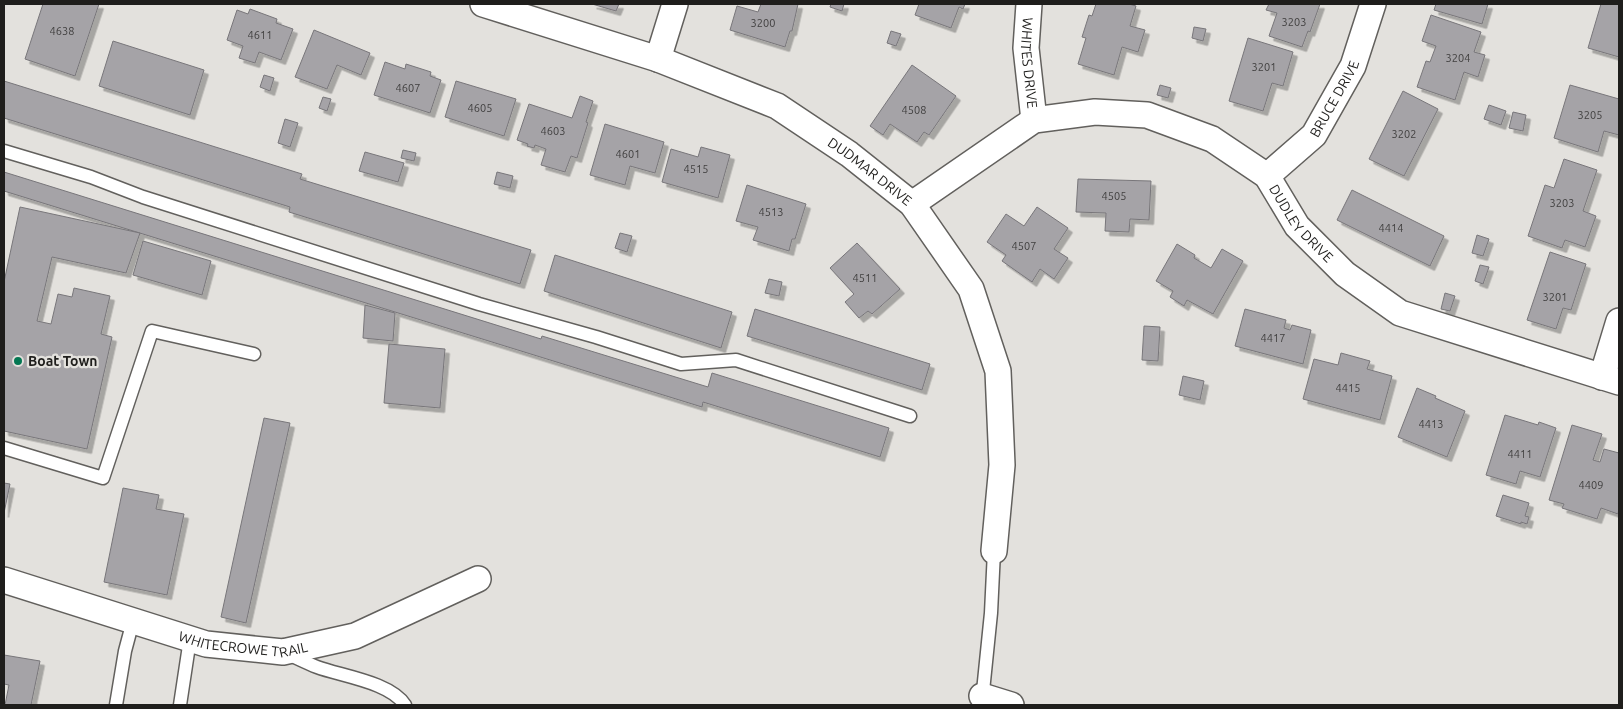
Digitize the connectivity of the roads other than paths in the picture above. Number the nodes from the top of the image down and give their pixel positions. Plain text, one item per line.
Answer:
1 (483, 4) edge
2 (675, 4) edge
3 (1029, 4) edge
4 (1373, 4) edge
5 (658, 59) junction
6 (1034, 120) junction
7 (4, 151) edge
8 (1267, 176) junction
9 (912, 204) junction
10 (1619, 321) edge
11 (254, 354) dead end
12 (1610, 380) edge
13 (910, 416) dead end
14 (4, 448) edge
15 (994, 551) joint
16 (478, 579) dead end
17 (4, 580) edge
18 (133, 621) junction
19 (190, 639) junction
20 (283, 652) junction
21 (982, 701) edge
22 (116, 705) edge
23 (180, 705) edge
24 (405, 705) edge
25 (1011, 705) edge

1 - 5 street, DUDMAR DRIVE
2 - 5 street
3 - 6 street, WHITES DRIVE
4 - 8 street, BRUCE DRIVE
5 - 9 street, DUDMAR DRIVE
6 - 8 street, DUDLEY DRIVE
6 - 9 street, DUDLEY DRIVE
7 - 13 lane
8 - 12 street, DUDLEY DRIVE
9 - 15 street, DUDMAR DRIVE
10 - 12 street
11 - 14 lane
15 - 21 lane
16 - 20 street, WHITECROWE TRAIL
17 - 18 street, WHITECROWE TRAIL
18 - 19 street, WHITECROWE TRAIL
18 - 22 lane
19 - 20 street, WHITECROWE TRAIL
19 - 23 lane
20 - 24 lane
21 - 25 street

